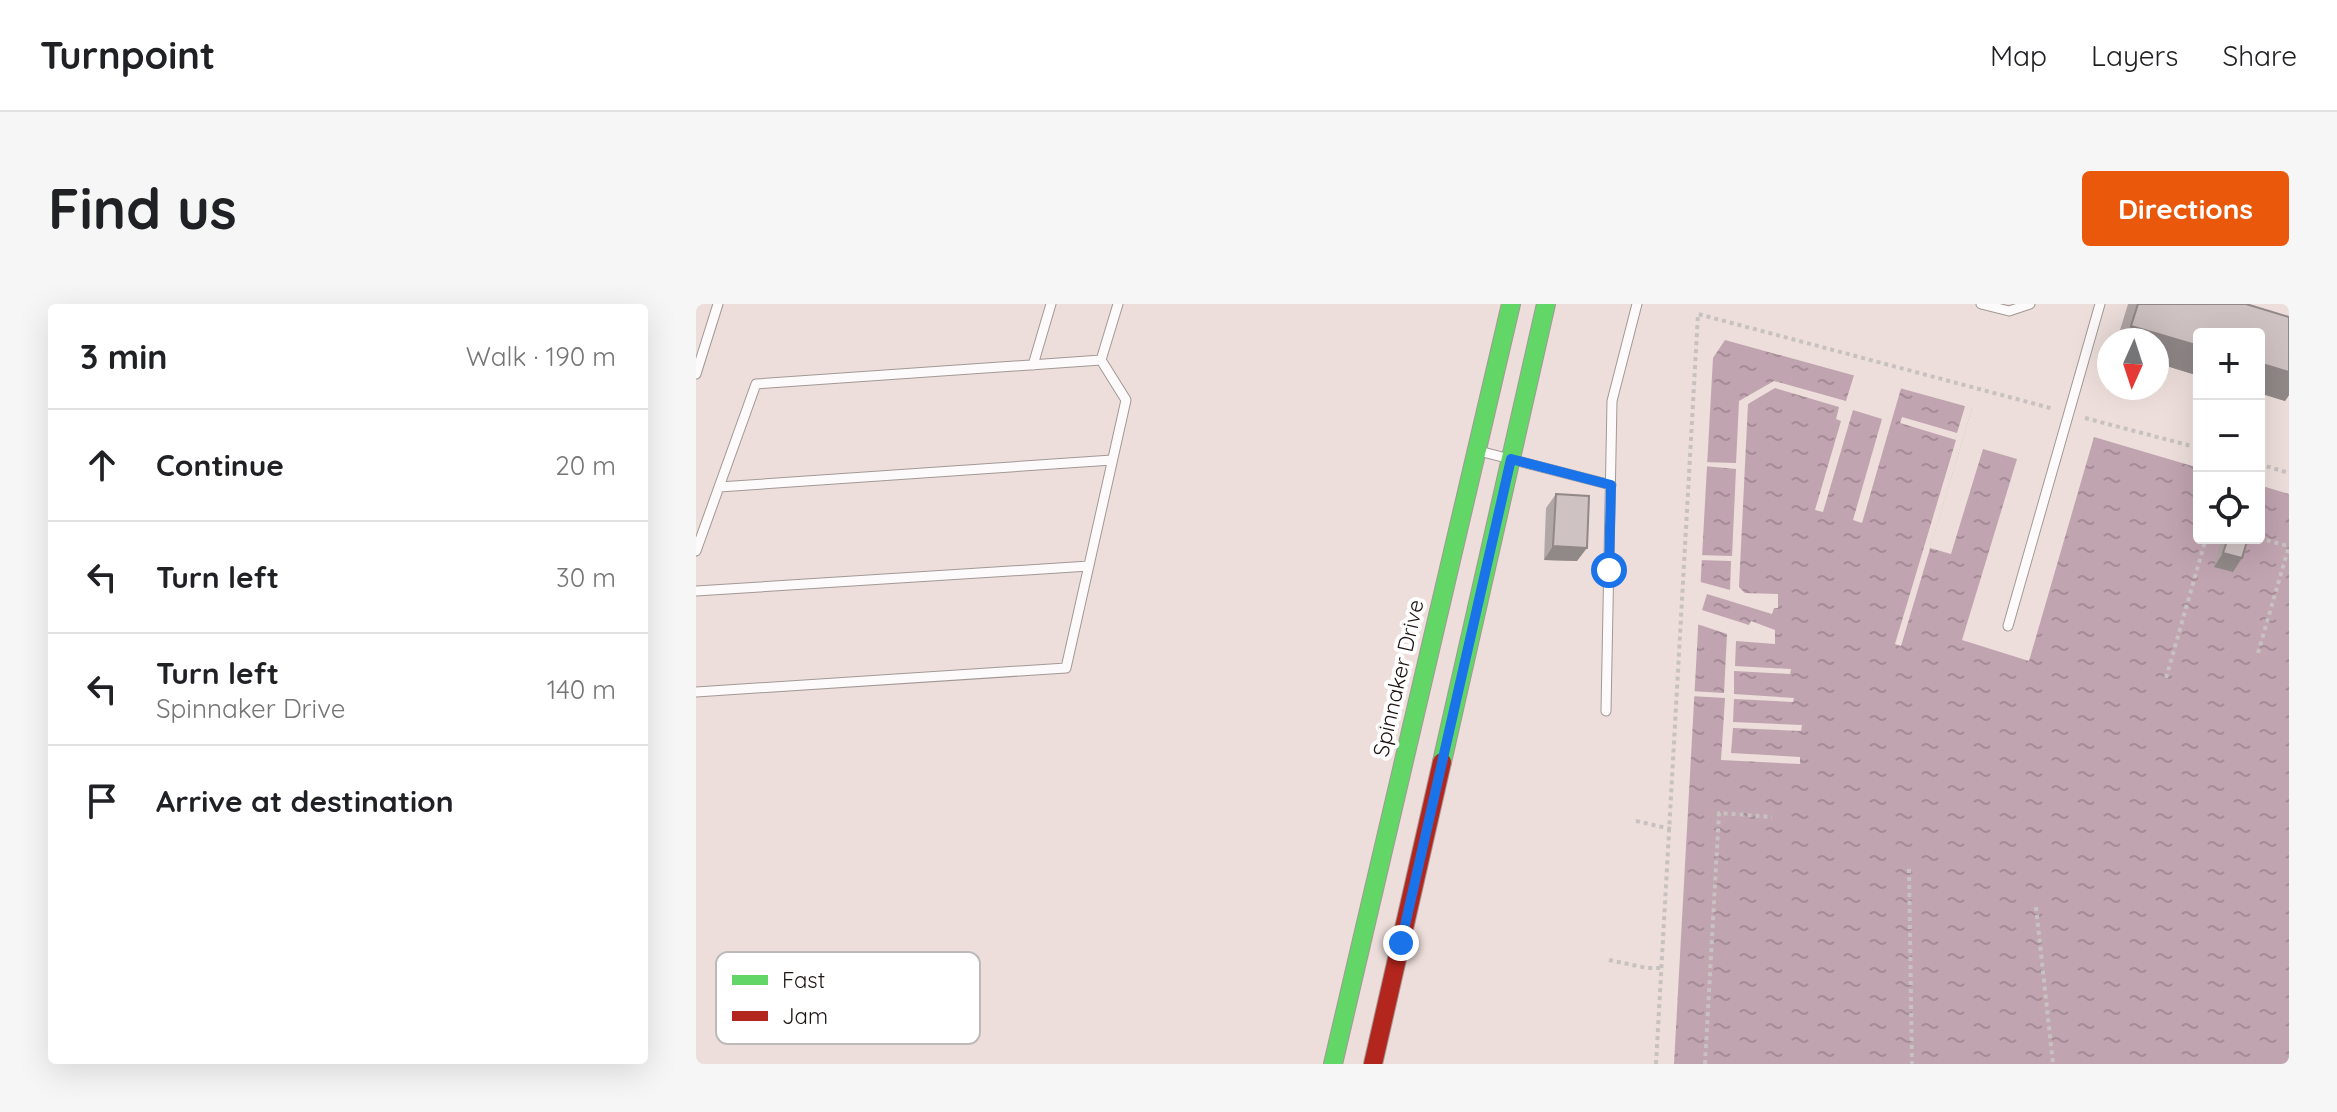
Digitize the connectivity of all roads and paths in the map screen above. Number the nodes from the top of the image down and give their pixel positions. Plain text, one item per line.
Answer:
1 (718, 304) edge
2 (1051, 304) edge
3 (1118, 304) edge
4 (1511, 304) edge
5 (1546, 304) edge
6 (1637, 304) edge
7 (1981, 304) edge
8 (2030, 304) edge
9 (2100, 304) edge
10 (1101, 360) junction
11 (1033, 365) junction
12 (696, 374) edge
13 (2067, 413) junction
14 (2193, 446) edge
15 (1476, 450) junction
16 (1511, 459) junction
17 (1112, 460) junction
18 (2265, 466) edge
19 (2289, 473) edge
20 (1611, 485) junction
21 (719, 487) junction
22 (2265, 540) edge
23 (2204, 544) edge
24 (2289, 546) edge
25 (696, 551) edge
26 (1089, 566) junction
27 (696, 591) edge
28 (2008, 626) dead end
29 (2258, 653) dead end
30 (2166, 678) dead end
31 (696, 692) edge
32 (1606, 711) dead end
33 (1772, 817) dead end
34 (1636, 821) dead end
35 (1671, 829) junction
36 (1909, 869) dead end
37 (2036, 907) dead end
38 (1609, 960) dead end
39 (1662, 968) junction
40 (1333, 1064) edge
41 (1373, 1064) edge
42 (1656, 1064) edge
43 (1705, 1064) edge
44 (1912, 1064) edge
45 (2053, 1064) edge

1 - 12 lane
2 - 11 lane
3 - 10 lane
4 - 15 street, Spinnaker Drive
5 - 16 street
6 - 20 lane
7 - 8 lane
9 - 13 lane
10 - 11 lane
10 - 17 lane
11 - 21 lane
13 - 14 path
13 - 28 lane
13 - 35 path
15 - 16 lane
15 - 40 street, Spinnaker Drive
16 - 20 lane
16 - 41 street
17 - 21 lane
17 - 26 lane
18 - 19 path
20 - 32 lane
21 - 25 lane
22 - 24 path
23 - 30 path
24 - 29 path
26 - 27 lane
26 - 31 lane
33 - 43 path
34 - 35 path
35 - 39 path
36 - 44 path
37 - 45 path
38 - 39 path
39 - 42 path

